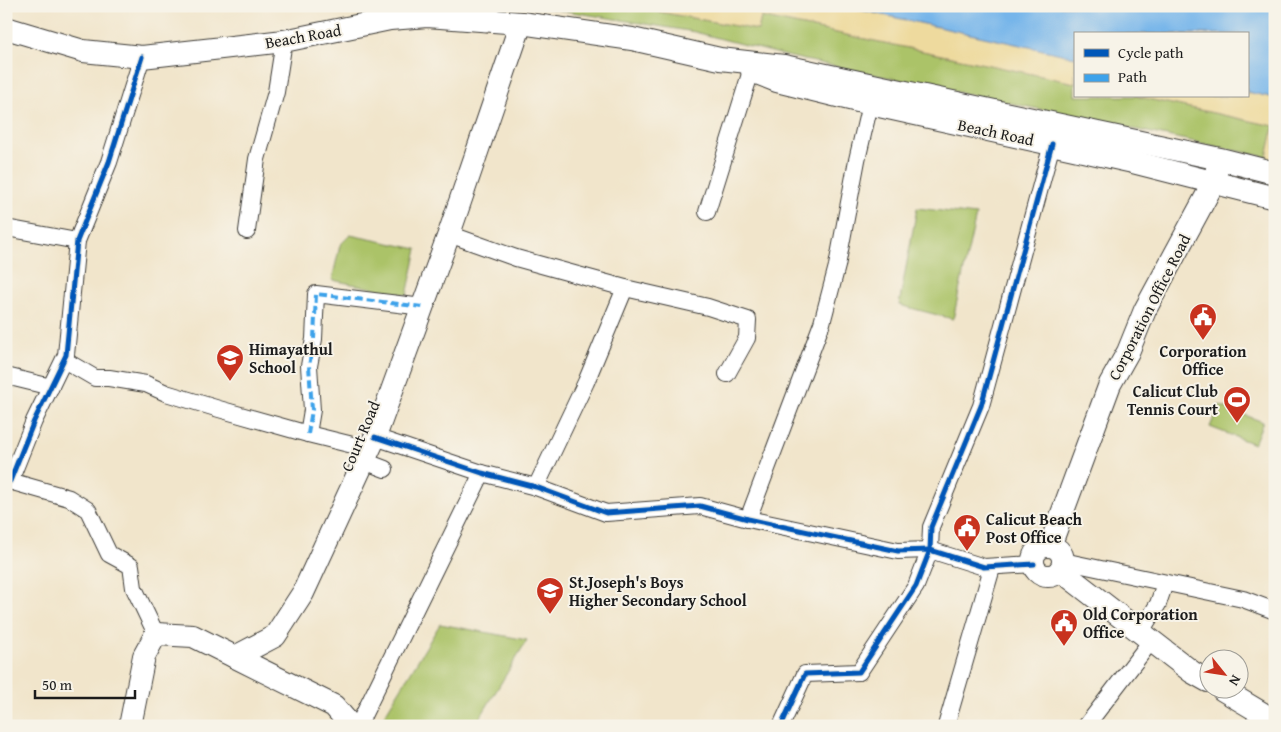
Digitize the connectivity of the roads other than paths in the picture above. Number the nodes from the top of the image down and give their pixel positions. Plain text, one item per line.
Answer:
1 (521, 23) junction
2 (6, 28) edge
3 (284, 41) junction
4 (142, 57) junction
5 (720, 59) junction
6 (751, 70) junction
7 (870, 104) junction
8 (1052, 144) junction
9 (1220, 159) junction
10 (1275, 173) edge
11 (1214, 182) junction
12 (1275, 198) edge
13 (707, 212) dead end
14 (6, 228) edge
15 (247, 231) dead end
16 (449, 234) junction
17 (77, 241) junction
18 (625, 288) junction
19 (422, 306) junction
20 (64, 360) junction
21 (728, 374) dead end
22 (6, 376) edge
23 (51, 387) junction
24 (308, 434) junction
25 (369, 449) junction
26 (385, 469) dead end
27 (482, 473) junction
28 (8, 481) edge
29 (536, 487) junction
30 (748, 519) junction
31 (930, 550) junction
32 (1058, 559) junction
33 (1034, 564) joint
34 (992, 568) junction
35 (1165, 583) junction
36 (1275, 610) edge
37 (156, 634) junction
38 (1146, 637) junction
39 (235, 657) junction
40 (1198, 675) edge
41 (1240, 700) edge
42 (1275, 721) edge
43 (130, 726) edge
44 (351, 726) edge
45 (358, 726) edge
46 (780, 726) edge
47 (946, 726) edge
48 (1086, 726) edge

1 - 3 main road, Beach Road
1 - 5 main road, Beach Road
1 - 16 main road, Court Road
2 - 4 main road, Beach Road
3 - 4 main road, Beach Road
3 - 15 street
4 - 17 street
5 - 6 main road, Beach Road
5 - 9 main road, Beach Road
6 - 7 main road, Beach Road
6 - 13 street
7 - 8 main road, Beach Road
7 - 30 street
8 - 11 main road, Beach Road
8 - 31 street
9 - 10 main road, Beach Road
9 - 11 main road, Corporation Office Road
11 - 12 main road, Beach Road
11 - 32 main road, Corporation Office Road
14 - 17 street
16 - 18 street
16 - 19 main road, Court Road
17 - 20 street
18 - 21 street
18 - 29 street
19 - 24 street
19 - 25 main road, Court Road
20 - 23 street
20 - 24 street
22 - 23 street
23 - 28 street
24 - 25 street
25 - 26 street
25 - 27 street
25 - 39 main road, Court Road
27 - 29 street
27 - 45 street
28 - 37 street
29 - 30 street
30 - 31 street
31 - 34 street
31 - 46 street
32 - 33 main road
32 - 35 street
32 - 38 main road
33 - 34 street
34 - 47 street
35 - 36 street
35 - 38 street
37 - 39 main road
37 - 43 main road
38 - 40 main road
38 - 48 street
39 - 44 main road
41 - 42 main road

